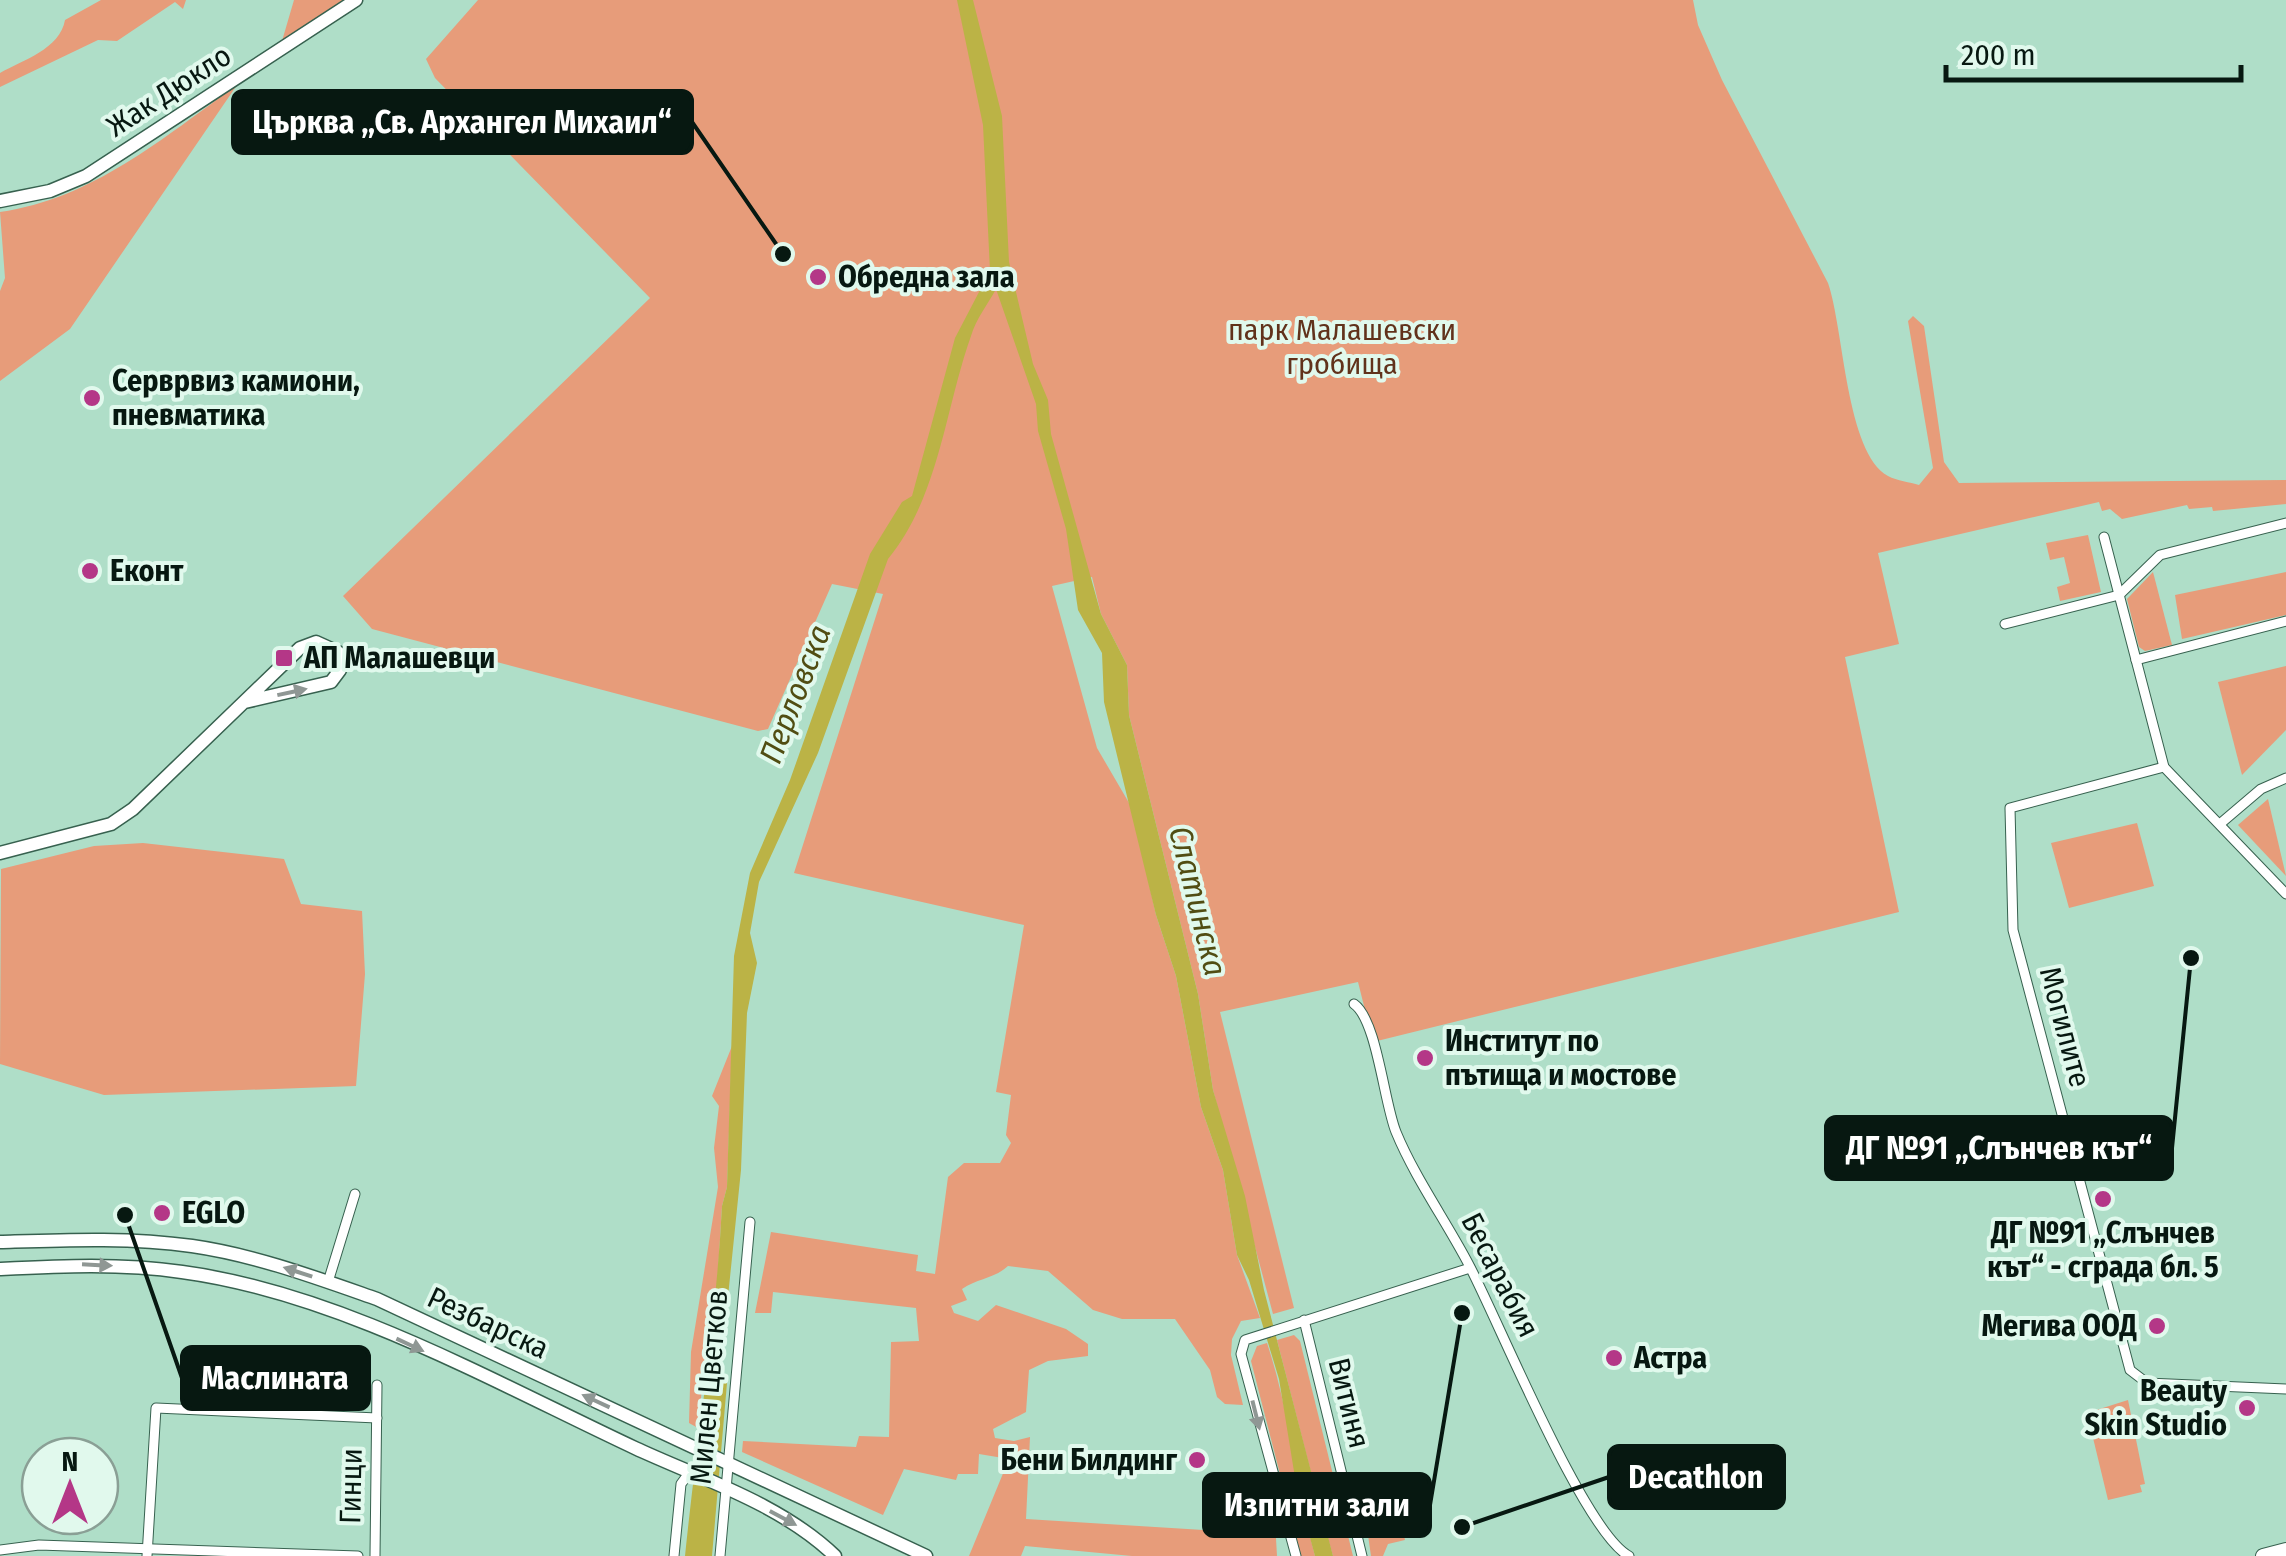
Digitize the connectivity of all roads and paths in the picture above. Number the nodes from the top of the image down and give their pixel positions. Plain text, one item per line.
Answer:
1 (356, 0) edge
2 (0, 200) edge
3 (2286, 522) edge
4 (2104, 537) dead end
5 (2119, 595) junction
6 (2286, 621) edge
7 (2005, 624) dead end
8 (2136, 660) junction
9 (245, 702) junction
10 (2164, 767) junction
11 (2286, 778) edge
12 (2221, 823) junction
13 (0, 853) edge
14 (2286, 894) edge
15 (1354, 1004) dead end
16 (355, 1194) dead end
17 (750, 1222) dead end
18 (0, 1242) edge
19 (0, 1268) edge
20 (1470, 1268) junction
21 (328, 1282) junction
22 (1304, 1320) junction
23 (377, 1385) dead end
24 (2286, 1389) edge
25 (376, 1418) junction
26 (724, 1460) junction
27 (688, 1473) junction
28 (726, 1489) junction
29 (0, 1550) edge
30 (2286, 1550) edge
31 (147, 1552) edge
32 (358, 1556) edge
33 (375, 1556) edge
34 (674, 1556) edge
35 (720, 1556) edge
36 (835, 1556) edge
37 (926, 1556) edge
38 (1296, 1556) edge
39 (1362, 1556) edge
40 (1628, 1556) edge
41 (2264, 1556) edge

1 - 2 street, Жак Дюкло
3 - 5 street
4 - 5 street
5 - 7 street
5 - 8 street
6 - 8 street
8 - 10 street
9 -> 9 street
9 - 13 street
10 - 12 street
10 - 24 street, Могилите
11 - 12 street
12 - 14 street
15 - 20 street, Бесарабия
16 - 21 street
17 - 26 street, Милен Цветков
21 -> 18 street, Резбарска
19 -> 27 street, Резбарска
20 - 22 street
20 - 40 street, Бесарабия
26 -> 21 street, Резбарска
22 -> 38 street
22 - 39 street, Витиня
23 - 25 street, Гинци
25 - 31 street, Гинци
25 - 33 street, Гинци
26 - 27 street, Милен Цветков
26 - 28 street, Милен Цветков
26 - 37 street, Резбарска
27 - 28 street, Резбарска
27 - 34 street, Милен Цветков
28 - 35 street, Милен Цветков
28 -> 36 street, Резбарска
29 - 31 street
30 - 41 main road
31 - 32 street

